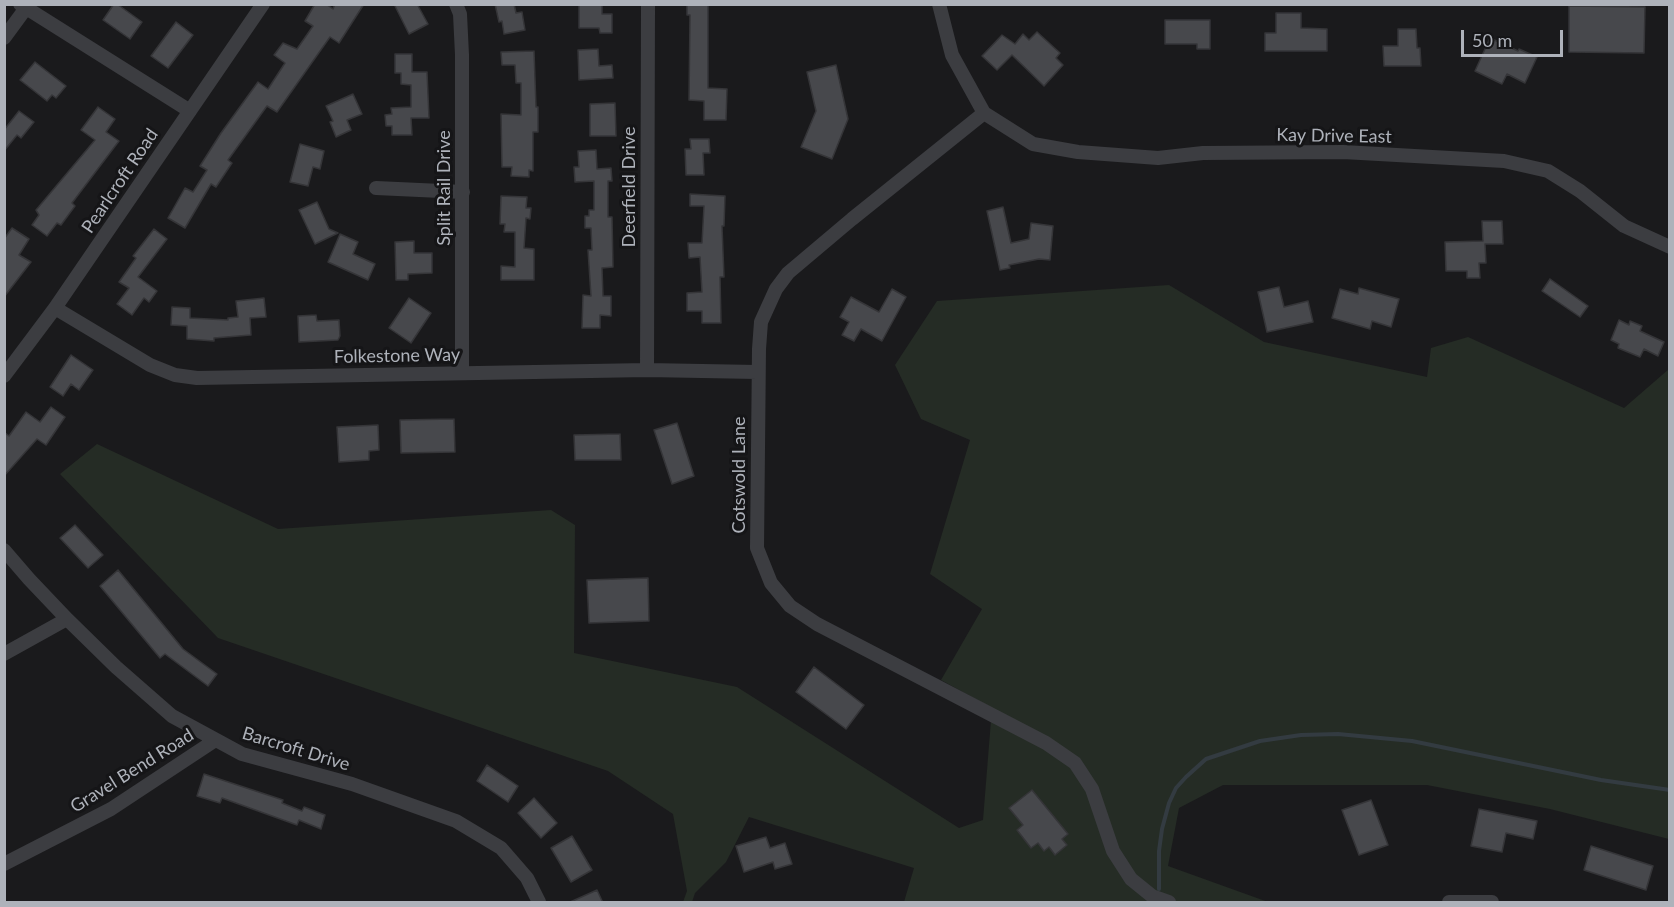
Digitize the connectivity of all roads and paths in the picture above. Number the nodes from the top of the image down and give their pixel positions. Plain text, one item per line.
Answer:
1 (263, 4) edge
2 (456, 4) edge
3 (648, 4) edge
4 (939, 4) edge
5 (23, 6) edge
6 (4, 38) edge
7 (190, 111) junction
8 (984, 113) junction
9 (376, 188) dead end
10 (463, 192) junction
11 (1670, 247) edge
12 (55, 308) junction
13 (647, 370) junction
14 (757, 372) junction
15 (462, 373) junction
16 (4, 376) edge
17 (4, 550) edge
18 (68, 619) junction
19 (4, 654) edge
20 (214, 741) junction
21 (4, 864) edge
22 (539, 903) edge
23 (1170, 903) edge
24 (1449, 903) edge
25 (1492, 903) edge

1 - 7 street, Pearlcroft Road
2 - 10 street, Split Rail Drive
3 - 13 street, Deerfield Drive
4 - 8 street
5 - 6 street
5 - 7 street
7 - 12 street, Pearlcroft Road
8 - 11 street, Kay Drive East
8 - 14 street, Cotswold Lane
9 - 10 street
10 - 15 street, Split Rail Drive
12 - 15 street, Folkestone Way
12 - 16 street, Pearlcroft Road
13 - 14 street, Folkestone Way
13 - 15 street, Folkestone Way
14 - 23 street, Cotswold Lane
17 - 18 street, Barcroft Drive
18 - 19 street
18 - 20 street, Barcroft Drive
20 - 21 street, Gravel Bend Road
20 - 22 street, Barcroft Drive
24 - 25 street

